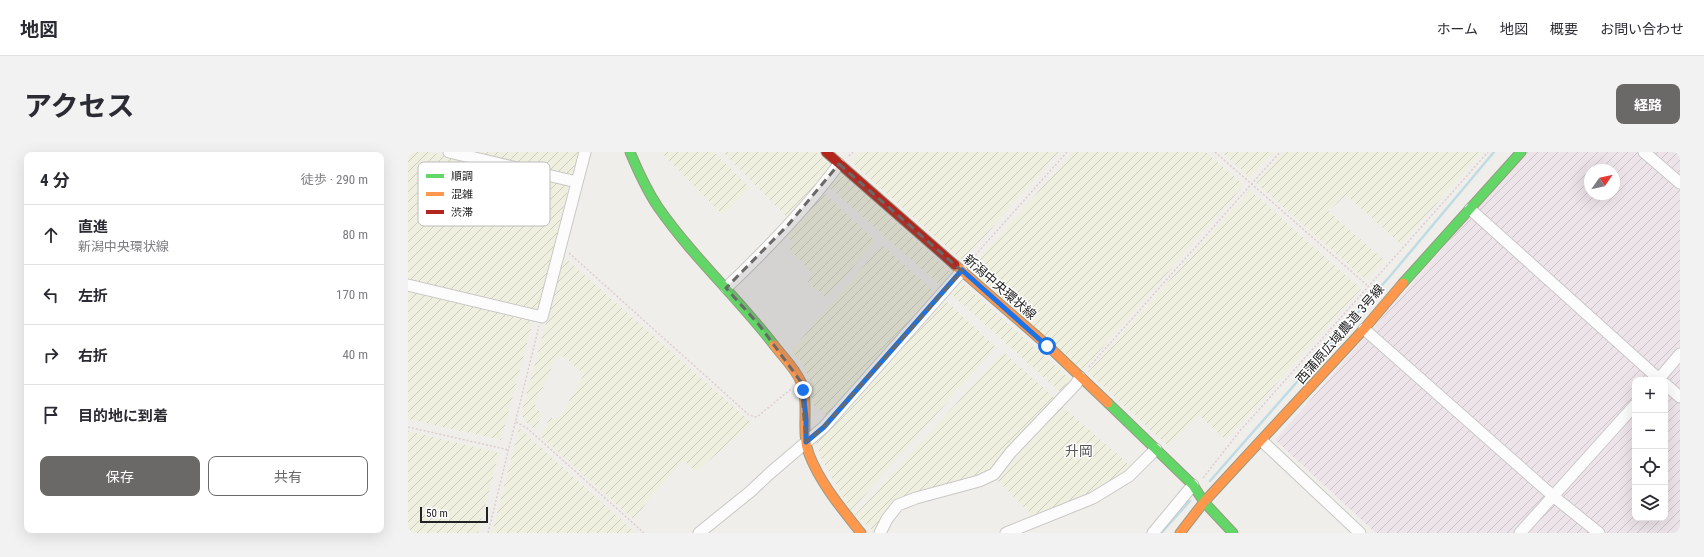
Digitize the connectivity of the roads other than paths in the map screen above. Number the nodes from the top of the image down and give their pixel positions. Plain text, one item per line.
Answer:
1 (450, 152) edge
2 (585, 152) edge
3 (630, 152) edge
4 (826, 152) edge
5 (1521, 152) edge
6 (1644, 152) edge
7 (492, 162) edge
8 (839, 164) junction
9 (550, 176) edge
10 (577, 182) junction
11 (1680, 183) edge
12 (1470, 210) junction
13 (962, 270) junction
14 (408, 284) edge
15 (726, 288) junction
16 (1364, 328) junction
17 (1680, 354) edge
18 (1080, 377) junction
19 (1656, 377) edge
20 (1663, 377) edge
21 (1668, 387) edge
22 (1680, 397) edge
23 (1632, 408) edge
24 (1262, 441) junction
25 (806, 442) junction
26 (1156, 449) junction
27 (1193, 485) junction
28 (1553, 496) junction
29 (1204, 502) junction
30 (1026, 529) edge
31 (699, 533) edge
32 (861, 533) edge
33 (880, 533) edge
34 (1006, 533) edge
35 (1153, 533) edge
36 (1180, 533) edge
37 (1233, 533) edge
38 (1360, 533) edge
39 (1520, 533) edge
40 (1598, 533) edge

1 - 7 street
2 - 10 street
3 - 15 street
4 - 8 street, 新潟中央環状線
5 - 12 street, 西蒲原広域農道 3号線
6 - 11 street
8 - 13 street, 新潟中央環状線
8 - 15 street
9 - 10 street
10 - 14 street
12 - 16 street, 西蒲原広域農道 3号線
12 - 19 street
13 - 18 street, 新潟中央環状線
13 - 25 street
15 - 25 street
16 - 24 street, 西蒲原広域農道 3号線
16 - 28 street
17 - 20 street
18 - 26 street, 新潟中央環状線
18 - 33 street
21 - 22 street
23 - 28 street
24 - 29 street, 西蒲原広域農道 3号線
24 - 38 street
25 - 31 street
25 - 32 street
26 - 27 street, 新潟中央環状線
26 - 30 street
27 - 29 street, 新潟中央環状線
27 - 35 street
28 - 39 street
28 - 40 street
29 - 36 street, 西蒲原広域農道 3号線
29 - 37 street, 新潟中央環状線
30 - 34 street

